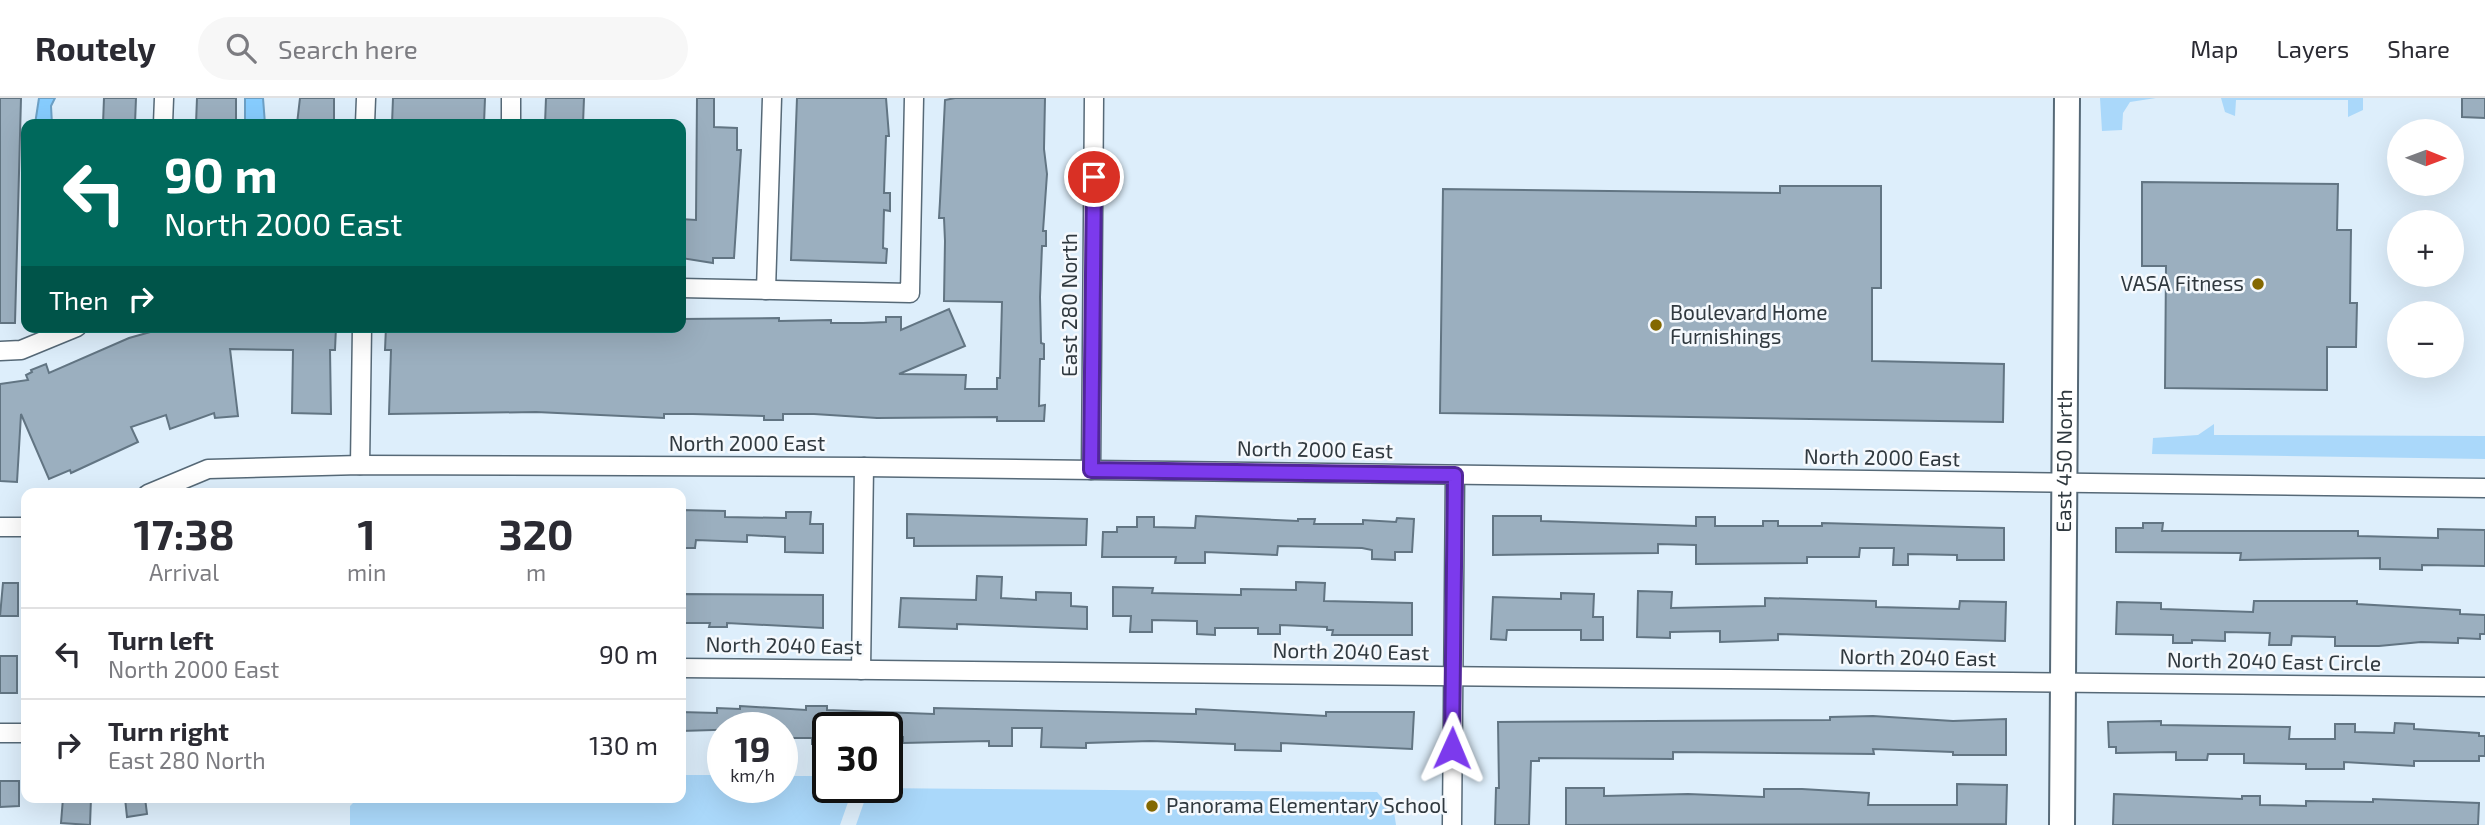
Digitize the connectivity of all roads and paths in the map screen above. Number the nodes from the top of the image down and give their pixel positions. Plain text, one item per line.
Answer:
1 (164, 98) edge
2 (366, 98) edge
3 (511, 98) edge
4 (772, 98) edge
5 (914, 98) edge
6 (1094, 98) edge
7 (2067, 98) edge
8 (163, 119) edge
9 (365, 119) edge
10 (511, 119) edge
11 (686, 288) edge
12 (766, 290) junction
13 (62, 333) edge
14 (362, 333) edge
15 (0, 351) edge
16 (360, 466) junction
17 (864, 467) junction
18 (1091, 470) junction
19 (1455, 475) junction
20 (2064, 483) junction
21 (162, 488) edge
22 (2485, 488) edge
23 (0, 527) edge
24 (21, 527) edge
25 (686, 668) edge
26 (861, 670) junction
27 (1453, 676) junction
28 (2063, 682) junction
29 (2485, 687) edge
30 (0, 733) edge
31 (21, 733) edge
32 (1452, 825) edge
33 (2062, 825) edge

1 - 8 street
2 - 9 street
3 - 10 street
4 - 12 street
5 - 12 street
6 - 18 street, East 280 North
7 - 20 street, East 450 North
11 - 12 street
13 - 15 street
14 - 16 street
16 - 17 street, North 2000 East
16 - 21 street, North 2000 East
17 - 18 street, North 2000 East
17 - 26 street
18 - 19 street, North 2000 East
19 - 20 street, North 2000 East
19 - 27 street
20 - 22 street, North 2000 East
20 - 28 street, East 450 North
23 - 24 street
25 - 26 street, North 2040 East
26 - 27 street, North 2040 East
27 - 28 street, North 2040 East
27 - 32 street
28 - 29 street, North 2040 East Circle
28 - 33 street, East 450 North
30 - 31 street

